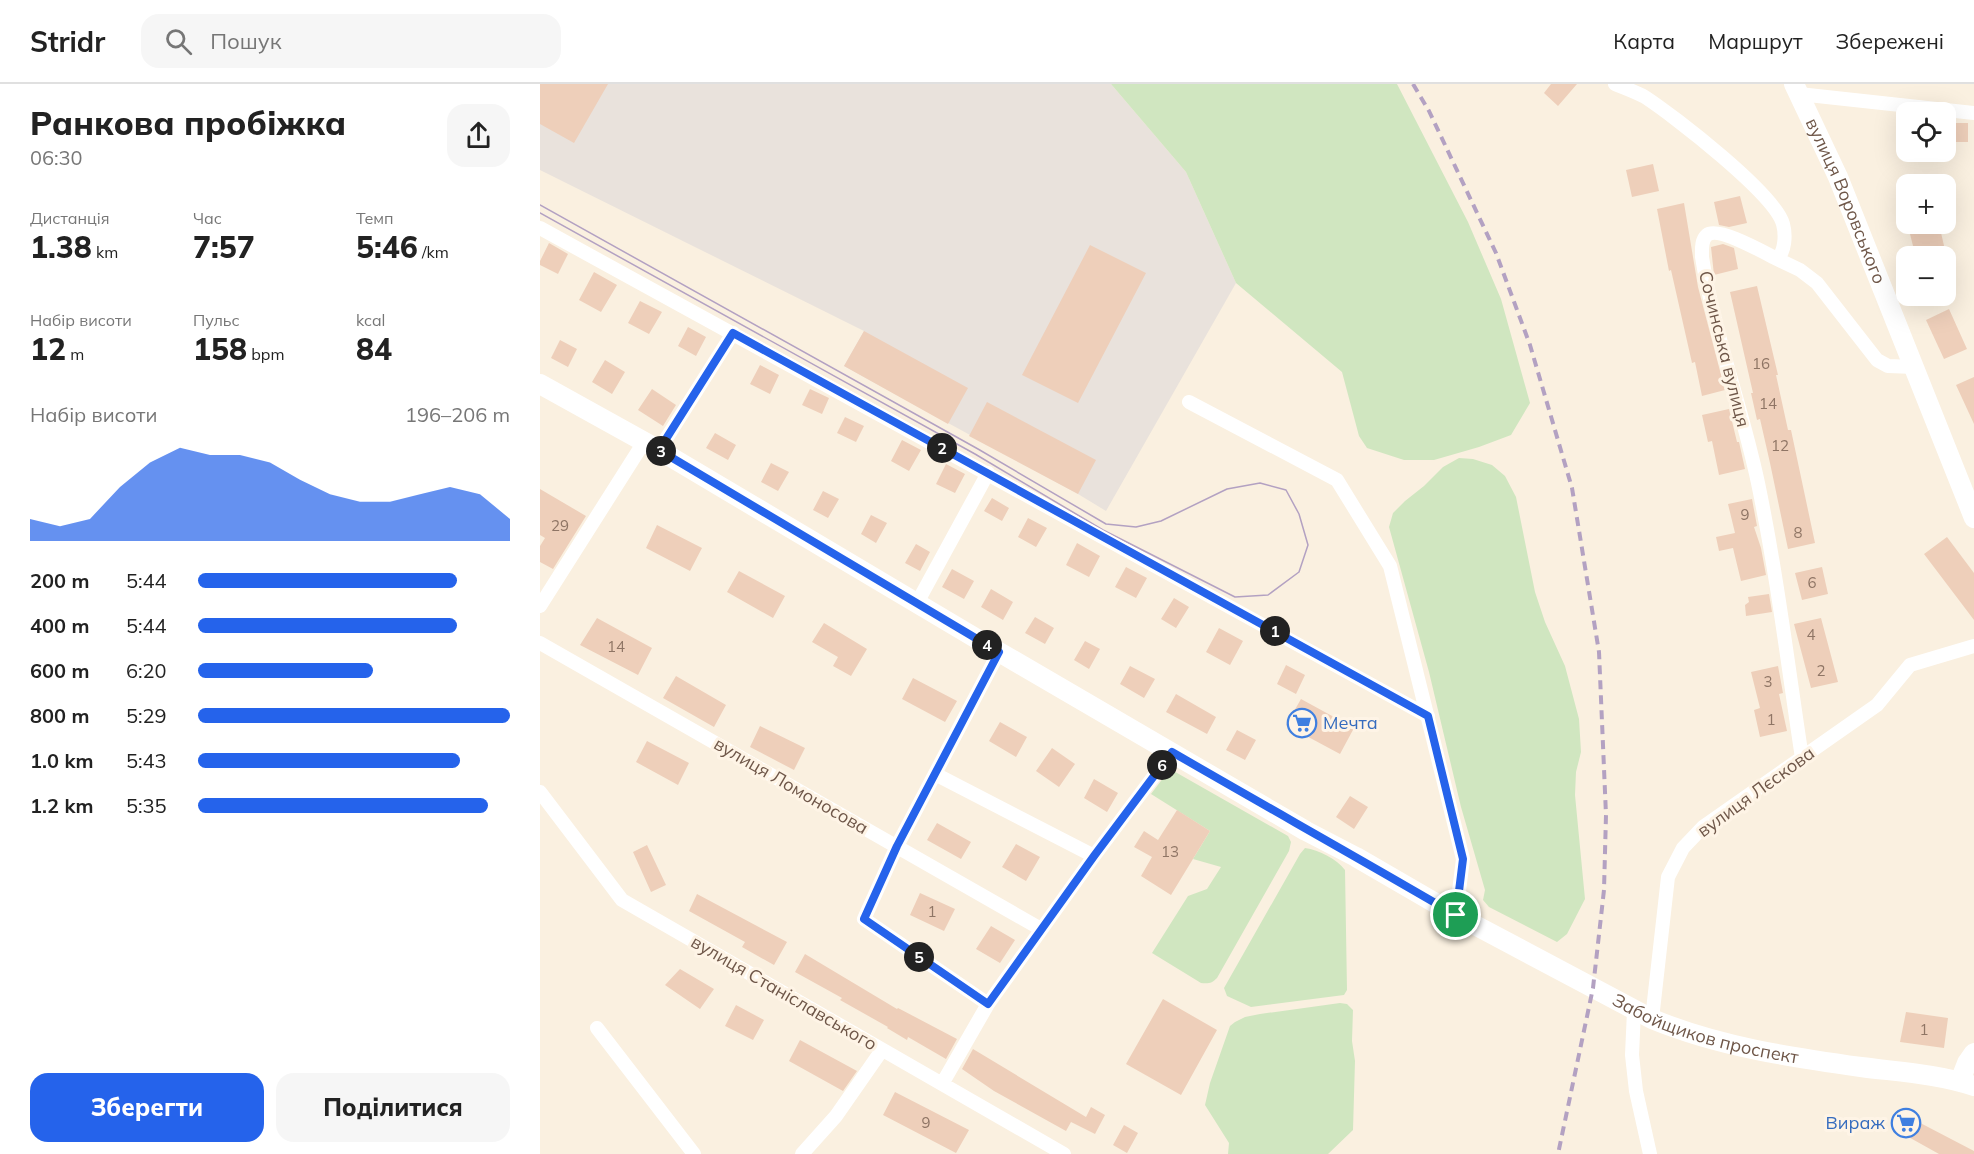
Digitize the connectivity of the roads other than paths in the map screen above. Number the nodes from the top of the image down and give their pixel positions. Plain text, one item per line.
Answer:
1 (1616, 84) edge
2 (1796, 89) edge
3 (1974, 113) edge
4 (540, 228) edge
5 (1777, 259) junction
6 (733, 333) junction
7 (1915, 367) junction
8 (540, 384) edge
9 (1189, 402) dead end
10 (651, 446) junction
11 (988, 473) junction
12 (1974, 518) edge
13 (917, 603) junction
14 (540, 606) edge
15 (540, 643) edge
16 (1974, 646) edge
17 (999, 652) junction
18 (1428, 716) junction
19 (1172, 752) junction
20 (1802, 758) junction
21 (935, 774) junction
22 (540, 792) edge
23 (897, 846) junction
24 (1094, 856) junction
25 (1456, 915) junction
26 (1041, 929) junction
27 (988, 1004) junction
28 (1634, 1011) junction
29 (1652, 1019) junction
30 (597, 1028) dead end
31 (882, 1050) junction
32 (1974, 1053) edge
33 (942, 1084) junction
34 (1967, 1084) edge
35 (694, 1154) edge
36 (802, 1154) edge
37 (1064, 1154) edge
38 (1650, 1154) edge

1 - 5 street
2 - 3 street
2 - 7 main road, вулиця Воровського
4 - 6 street
5 - 7 street
5 - 20 street, Сочинська вулиця
6 - 10 street
6 - 11 street
7 - 12 main road, вулиця Воровського
8 - 10 main road, Забойщиков проспект
9 - 18 street
10 - 13 main road, Забойщиков проспект
10 - 14 street
11 - 13 street
11 - 18 street
13 - 17 main road, Забойщиков проспект
15 - 23 street, вулиця Ломоносова
16 - 20 street, вулиця Лєскова
17 - 19 main road, Забойщиков проспект
17 - 21 street
18 - 25 street
19 - 24 street
19 - 25 main road, Забойщиков проспект
20 - 29 street, вулиця Лєскова
21 - 23 street
21 - 24 street
22 - 31 street, вулиця Станіславського
23 - 26 street, вулиця Ломоносова
23 - 27 street
24 - 26 street
25 - 28 main road, Забойщиков проспект
26 - 27 street
27 - 33 street
28 - 29 main road, Забойщиков проспект
28 - 38 street
29 - 34 main road, Забойщиков проспект
30 - 35 street
31 - 33 street, вулиця Станіславського
31 - 36 street
32 - 34 main road
33 - 37 street, вулиця Станіславського

